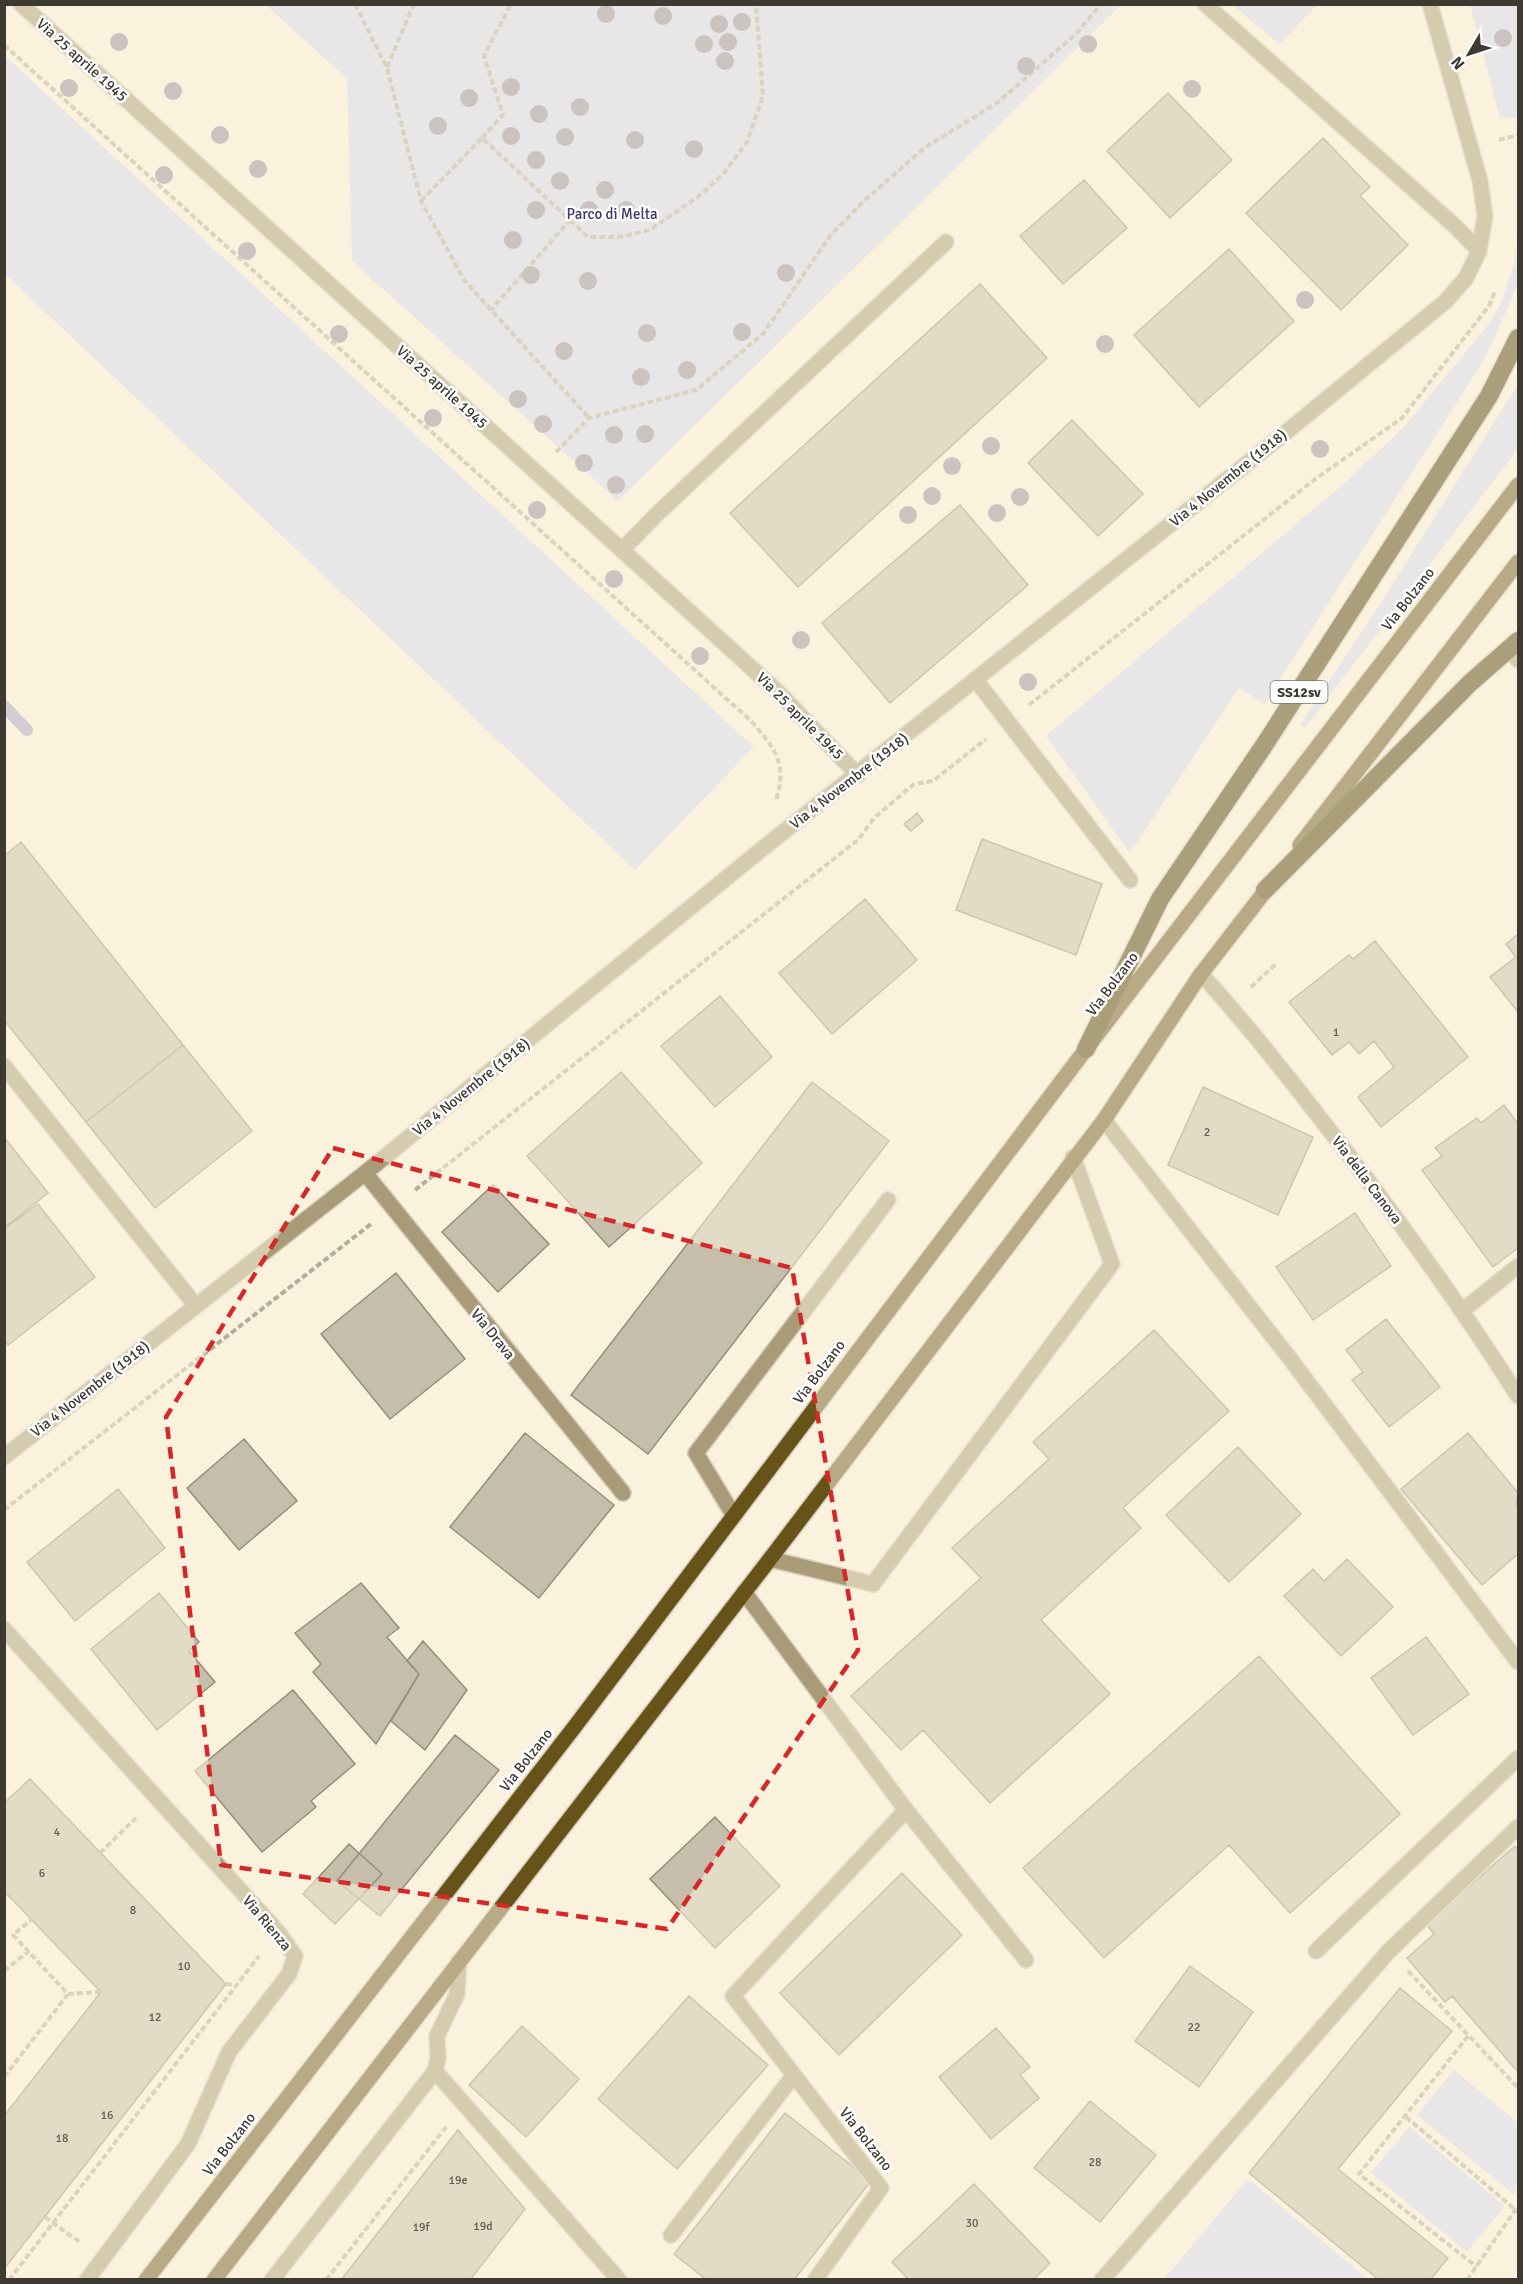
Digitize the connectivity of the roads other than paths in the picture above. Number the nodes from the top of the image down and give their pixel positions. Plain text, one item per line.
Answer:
1 (21, 4) edge
2 (1205, 4) edge
3 (1430, 4) edge
4 (946, 242) dead end
5 (1479, 251) junction
6 (1518, 338) edge
7 (1518, 485) edge
8 (622, 550) junction
9 (1518, 562) edge
10 (1515, 650) edge
11 (975, 679) junction
12 (858, 775) junction
13 (1130, 880) dead end
14 (1265, 891) junction
15 (1201, 974) junction
16 (1086, 1049) junction
17 (4, 1066) edge
18 (1104, 1120) junction
19 (1073, 1157) junction
20 (365, 1173) junction
21 (888, 1200) dead end
22 (1518, 1266) edge
23 (196, 1306) junction
24 (1462, 1311) junction
25 (1518, 1396) edge
26 (4, 1457) edge
27 (623, 1493) dead end
28 (734, 1516) junction
29 (770, 1559) junction
30 (744, 1592) junction
31 (4, 1629) edge
32 (1518, 1662) edge
33 (1518, 1758) edge
34 (906, 1810) junction
35 (1518, 1827) edge
36 (1316, 1951) dead end
37 (1026, 1960) dead end
38 (459, 1962) junction
39 (435, 2072) junction
40 (795, 2075) junction
41 (671, 2235) dead end
42 (87, 2280) edge
43 (146, 2280) edge
44 (214, 2280) edge
45 (272, 2280) edge
46 (619, 2280) edge
47 (815, 2280) edge
48 (1102, 2280) edge

1 - 8 street, Via 25 aprile 1945
2 - 5 street
3 - 5 street, Via 4 Novembre (1918)
4 - 8 street
5 - 11 street, Via 4 Novembre (1918)
6 - 16 highway, SS12sv
7 - 16 main road, Via Bolzano
8 - 12 street, Via 25 aprile 1945
9 - 14 main road
10 - 14 highway
11 - 12 street, Via 4 Novembre (1918)
11 - 13 street
12 - 20 street, Via 4 Novembre (1918)
14 - 15 main road
15 - 18 main road
15 - 24 street, Via della Canova
16 - 28 main road, Via Bolzano
17 - 23 street
18 - 19 main road
18 - 32 street
19 - 29 main road
19 - 29 street
20 - 23 street, Via 4 Novembre (1918)
20 - 27 street, Via Drava
21 - 28 street
22 - 24 street
23 - 26 street, Via 4 Novembre (1918)
24 - 25 street, Via della Canova
28 - 43 main road, Via Bolzano
29 - 30 main road
30 - 34 street
30 - 38 main road
31 - 42 street, Via Rienza
33 - 36 street
34 - 37 street
34 - 40 street, Via Bolzano
35 - 48 street
38 - 39 street
38 - 44 main road
39 - 45 street
39 - 46 street
40 - 41 street
40 - 47 street, Via Bolzano

